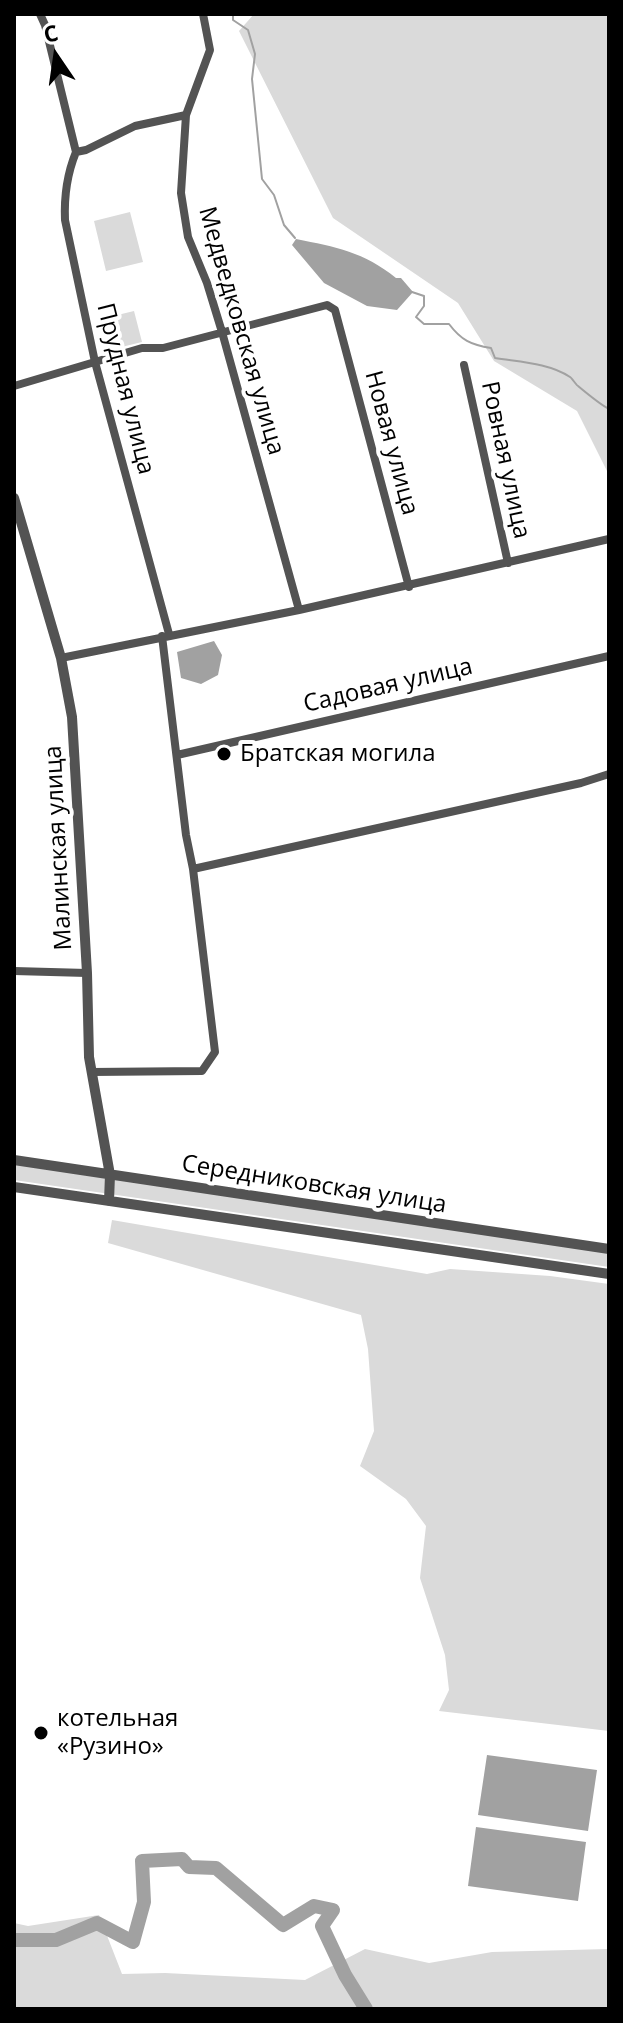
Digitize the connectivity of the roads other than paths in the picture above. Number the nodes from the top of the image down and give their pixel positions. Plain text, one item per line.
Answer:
1 (40, 14) edge
2 (203, 14) edge
3 (186, 115) junction
4 (76, 152) junction
5 (222, 332) junction
6 (95, 362) junction
7 (464, 365) dead end
8 (14, 386) edge
9 (14, 498) edge
10 (609, 539) edge
11 (508, 563) junction
12 (409, 587) junction
13 (299, 610) junction
14 (166, 635) junction
15 (609, 656) edge
16 (61, 658) junction
17 (177, 755) junction
18 (609, 774) edge
19 (193, 869) junction
20 (14, 971) edge
21 (87, 973) junction
22 (91, 1072) junction
23 (14, 1160) edge
24 (110, 1175) junction
25 (14, 1187) edge
26 (109, 1201) junction
27 (609, 1249) edge
28 (609, 1274) edge

1 - 4 street
2 - 3 street, Медведковская улица
3 - 4 street
3 - 5 street, Медведковская улица
4 - 6 street, Прудная улица
5 - 6 street
5 - 12 street, Новая улица
5 - 13 street, Медведковская улица
6 - 8 street
6 - 14 street, Прудная улица
7 - 11 street, Ровная улица
9 - 16 street, Малинская улица
10 - 11 street
11 - 12 street
12 - 13 street
13 - 14 street
14 - 16 street
14 - 17 street, Прудная улица
15 - 17 street, Садовая улица
16 - 21 street, Малинская улица
17 - 19 street, Прудная улица
18 - 19 street
19 - 22 street, Прудная улица
20 - 21 street
21 - 22 street, Малинская улица
22 - 24 street, Малинская улица
23 - 24 street, Середниковская улица
24 - 26 street, Малинская улица
24 - 27 street, Середниковская улица
25 - 26 street, Середниковская улица
26 - 28 street, Середниковская улица

